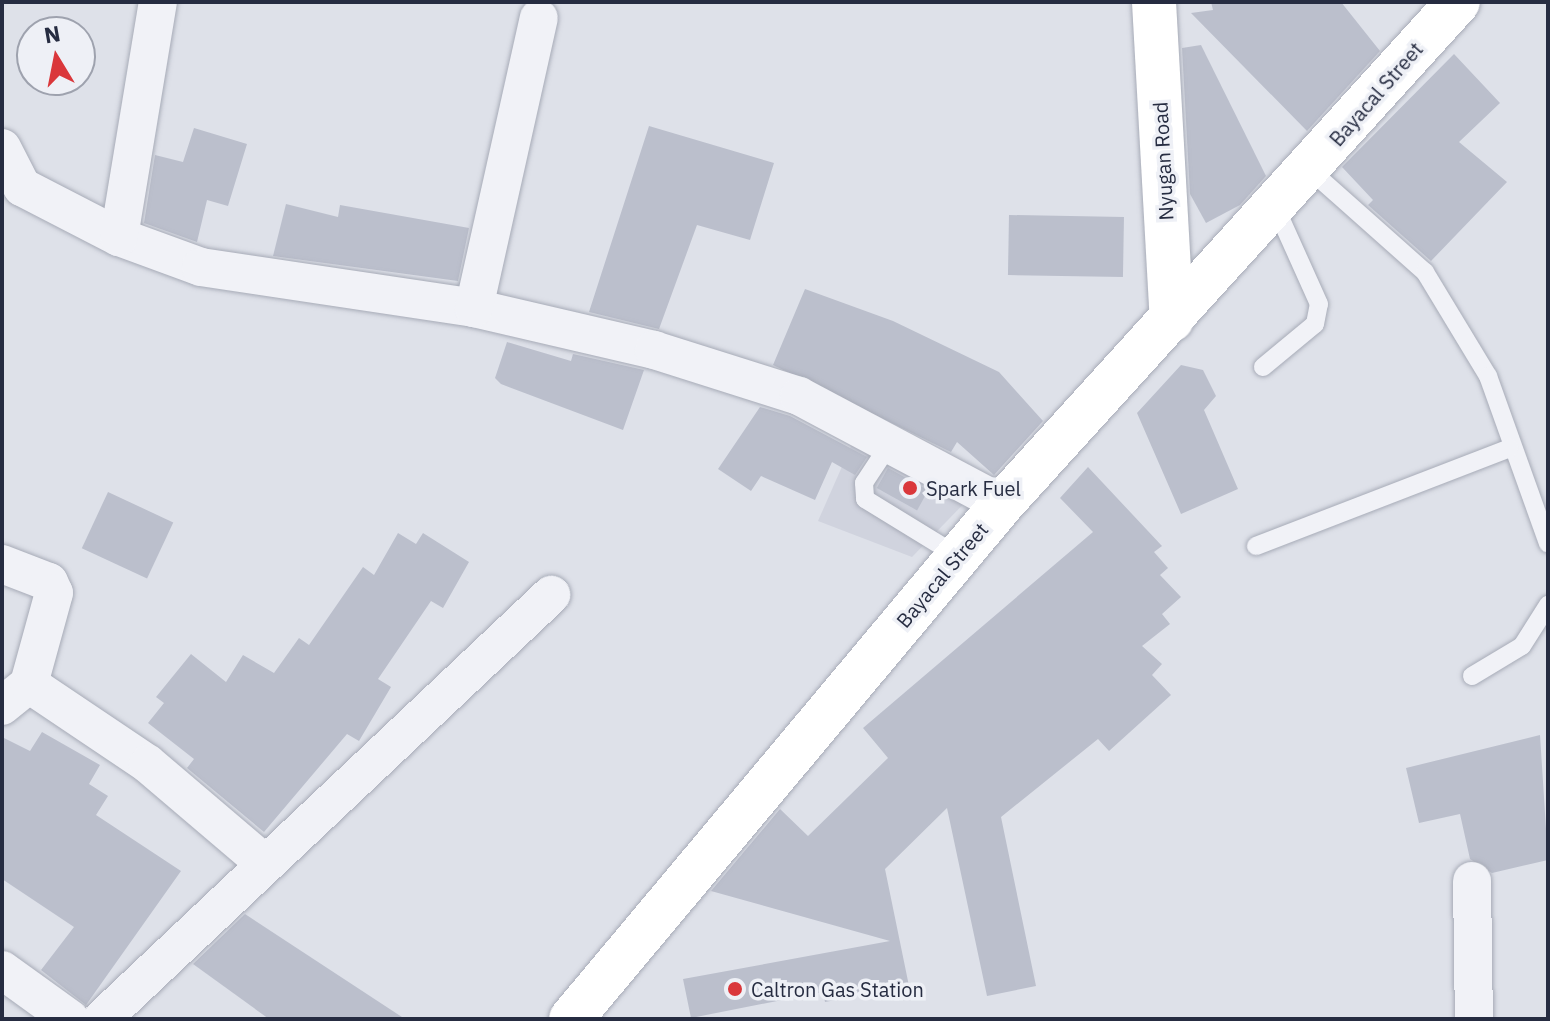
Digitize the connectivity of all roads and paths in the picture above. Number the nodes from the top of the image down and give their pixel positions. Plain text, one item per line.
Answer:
1 (158, 2) edge
2 (1154, 2) edge
3 (1458, 2) edge
4 (539, 18) dead end
5 (2, 148) edge
6 (1310, 170) junction
7 (1272, 202) junction
8 (119, 237) junction
9 (474, 308) junction
10 (1172, 319) junction
11 (1263, 367) dead end
12 (891, 442) junction
13 (1510, 448) junction
14 (1002, 504) junction
15 (1548, 544) edge
16 (1256, 546) dead end
17 (958, 556) junction
18 (2, 564) edge
19 (551, 595) dead end
20 (1548, 605) edge
21 (1472, 676) dead end
22 (9, 700) edge
23 (263, 862) junction
24 (1472, 881) dead end
25 (2, 970) edge
26 (70, 1019) edge
27 (102, 1019) edge
28 (571, 1019) edge
29 (1474, 1019) edge

1 - 8 street
2 - 10 main road, Nyugan Road
3 - 6 main road, Bayacal Street
4 - 9 street
5 - 8 street
6 - 7 main road, Bayacal Street
6 - 13 lane
7 - 10 main road, Bayacal Street
7 - 11 lane
8 - 9 street
9 - 12 street
10 - 14 main road, Bayacal Street
12 - 14 street
12 - 17 lane
13 - 15 lane
13 - 16 lane
14 - 17 main road, Bayacal Street
17 - 28 main road, Bayacal Street
18 - 22 street
19 - 23 street
20 - 21 lane
22 - 23 street
23 - 27 street
24 - 29 street
25 - 26 street

